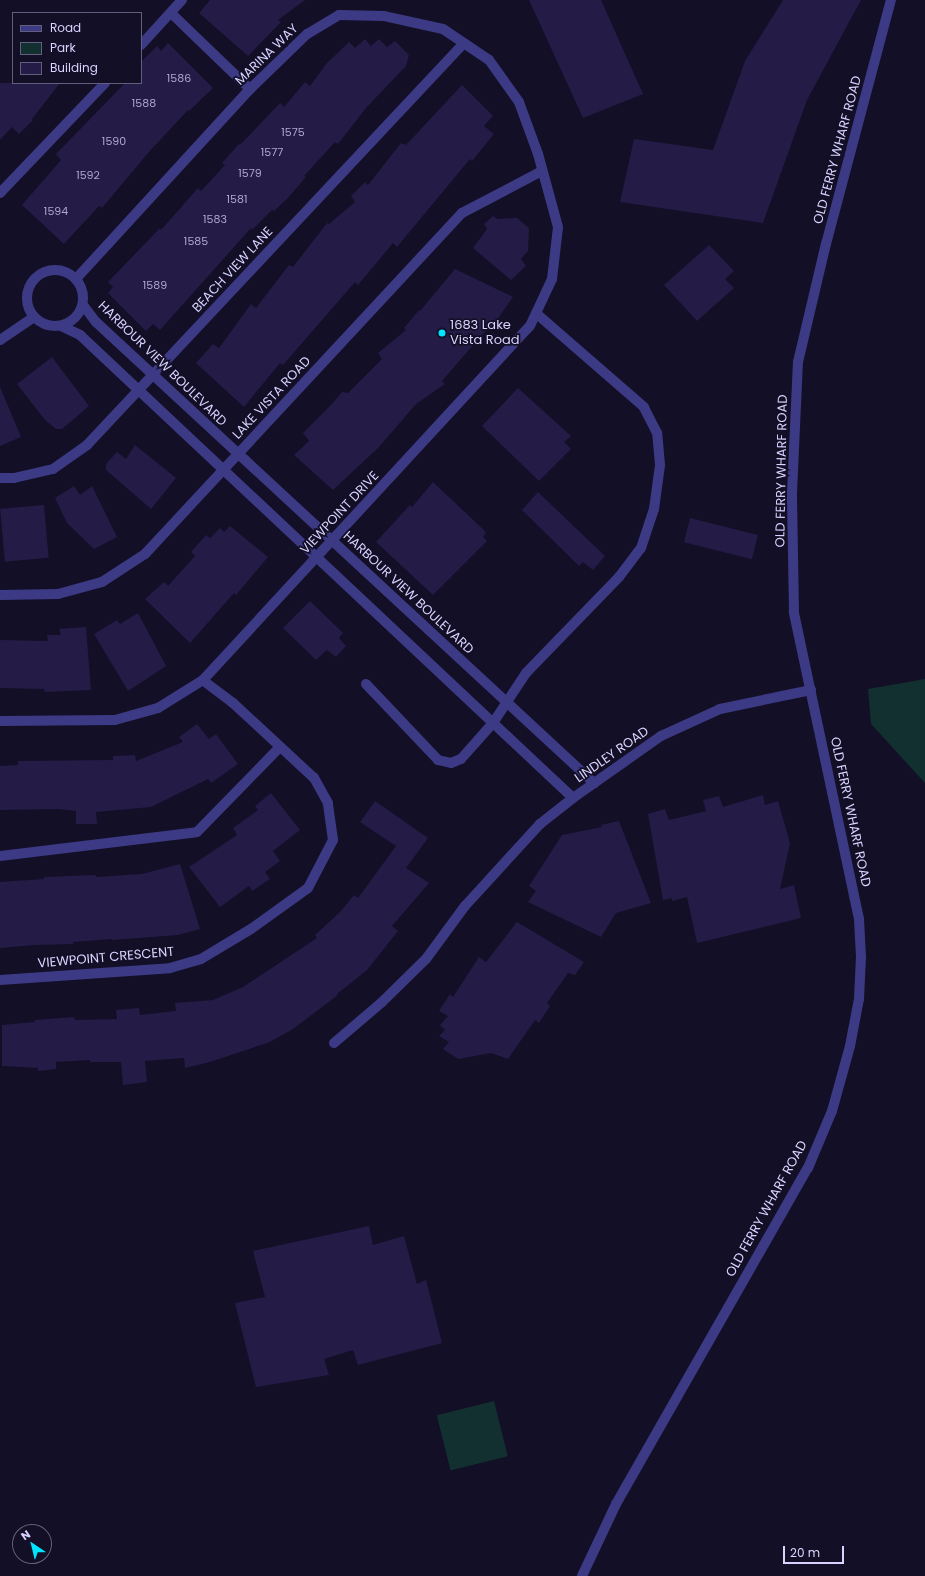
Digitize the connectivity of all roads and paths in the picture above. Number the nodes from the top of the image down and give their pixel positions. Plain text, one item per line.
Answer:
1 (182, 0) edge
2 (891, 0) edge
3 (171, 13) junction
4 (464, 43) junction
5 (142, 44) edge
6 (104, 84) edge
7 (250, 89) junction
8 (542, 171) junction
9 (0, 193) edge
10 (76, 279) junction
11 (83, 305) junction
12 (536, 313) junction
13 (34, 317) junction
14 (61, 326) junction
15 (0, 340) edge
16 (153, 375) junction
17 (138, 390) junction
18 (238, 454) junction
19 (223, 470) junction
20 (0, 478) edge
21 (332, 541) junction
22 (316, 558) junction
23 (0, 595) edge
24 (203, 680) junction
25 (366, 684) dead end
26 (811, 690) junction
27 (508, 703) junction
28 (0, 721) edge
29 (493, 723) junction
30 (280, 747) junction
31 (594, 783) junction
32 (573, 798) junction
33 (0, 856) edge
34 (0, 980) edge
35 (334, 1043) dead end
36 (582, 1576) edge

1 - 3 street
2 - 26 street, OLD FERRY WHARF ROAD
3 - 5 street
3 - 7 street
4 - 7 street, MARINA WAY
4 - 8 street, MARINA WAY
4 - 16 street, BEACH VIEW LANE
6 - 9 street
7 - 10 street, MARINA WAY
8 - 12 street, VIEWPOINT DRIVE
8 - 18 street, LAKE VISTA ROAD
10 - 11 street
10 - 13 street
11 - 14 street
11 - 16 street, HARBOUR VIEW BOULEVARD
12 - 21 street, VIEWPOINT DRIVE
12 - 27 street
13 - 14 street
13 - 15 street
14 - 17 street
16 - 17 street, BEACH VIEW LANE
16 - 18 street, HARBOUR VIEW BOULEVARD
17 - 19 street
17 - 20 street, BEACH VIEW LANE
18 - 19 street, LAKE VISTA ROAD
18 - 21 street, HARBOUR VIEW BOULEVARD
19 - 22 street
19 - 23 street, LAKE VISTA ROAD
21 - 22 street, VIEWPOINT DRIVE
21 - 27 street, HARBOUR VIEW BOULEVARD
22 - 24 street, VIEWPOINT DRIVE
22 - 29 street
24 - 28 street, VIEWPOINT DRIVE
24 - 30 street, VIEWPOINT CRESCENT
25 - 29 street
26 - 31 street, LINDLEY ROAD
26 - 36 street, OLD FERRY WHARF ROAD
27 - 29 street
27 - 31 street, HARBOUR VIEW BOULEVARD
29 - 32 street
30 - 33 street
30 - 34 street, VIEWPOINT CRESCENT
31 - 32 street, LINDLEY ROAD
32 - 35 street, LINDLEY ROAD

